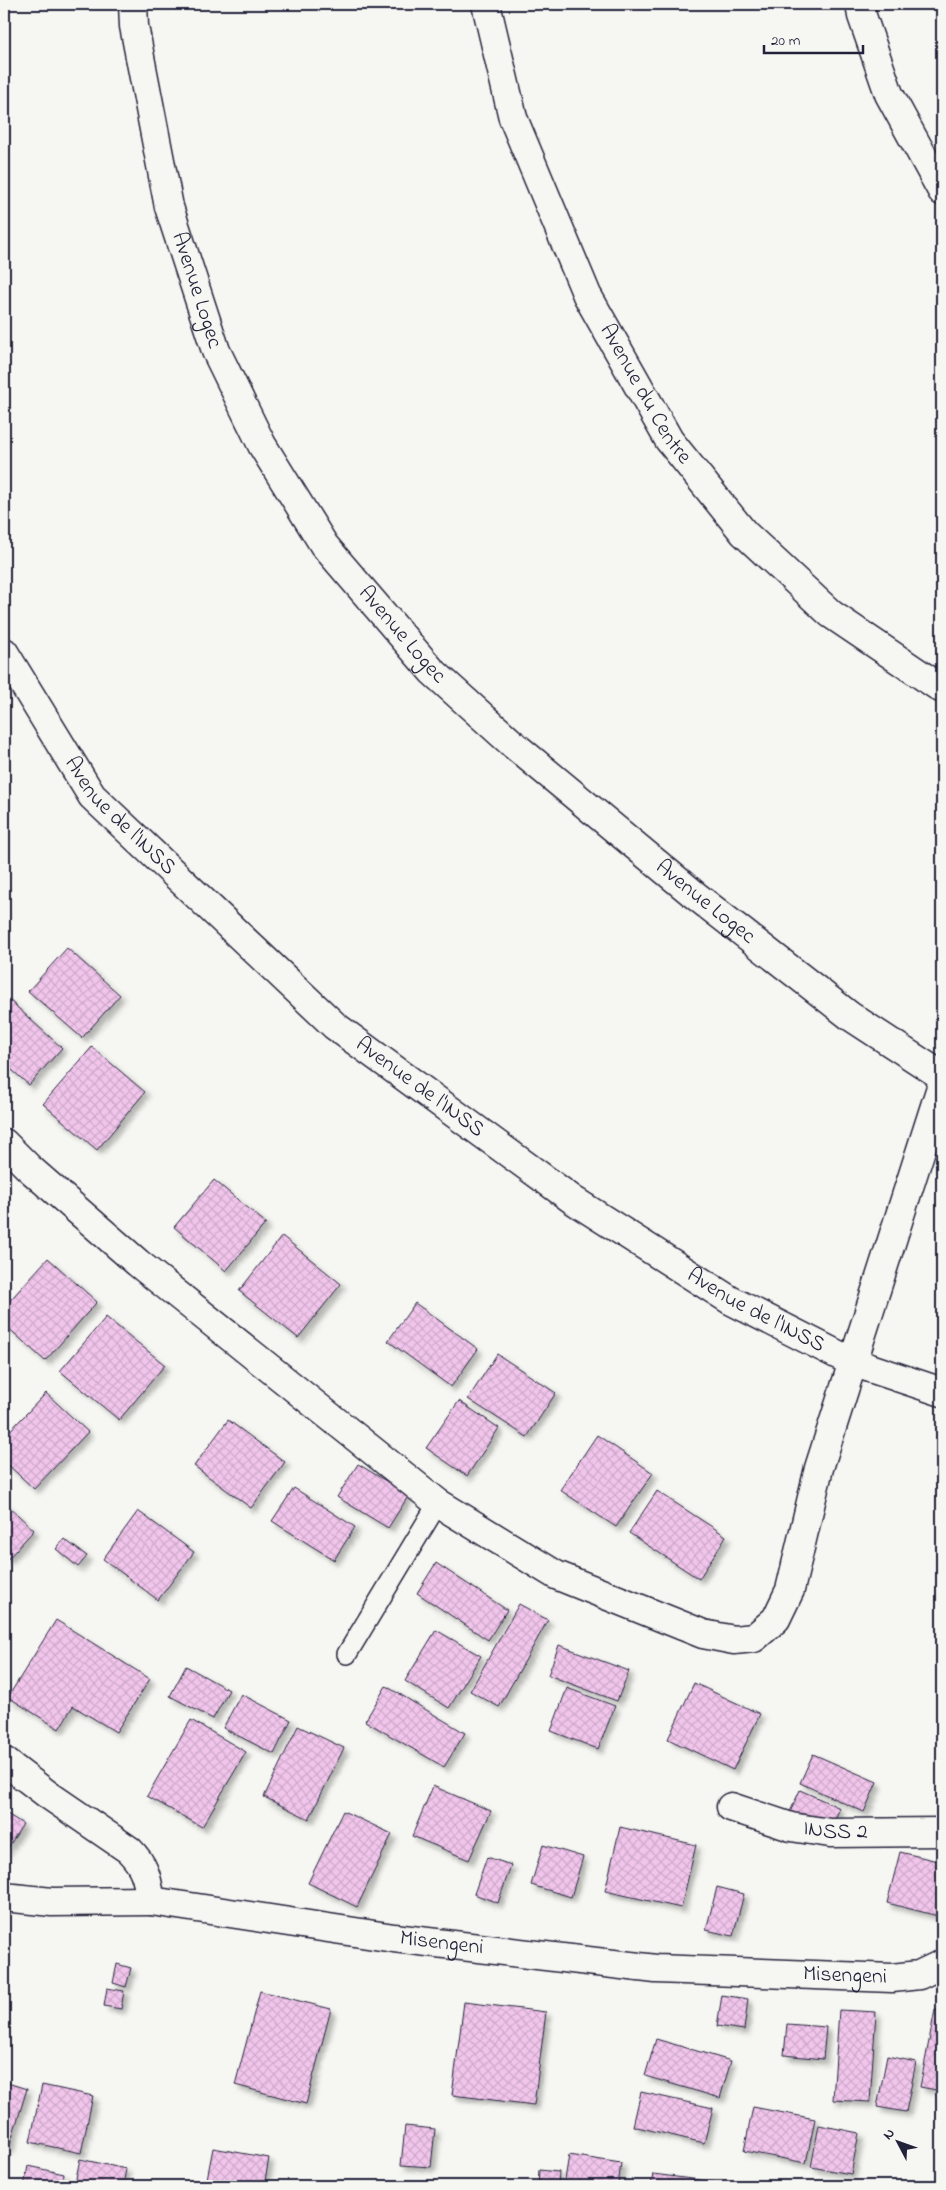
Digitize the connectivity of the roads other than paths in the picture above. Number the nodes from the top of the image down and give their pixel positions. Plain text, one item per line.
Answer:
1 (133, 4) edge
2 (486, 4) edge
3 (860, 4) edge
4 (942, 191) edge
5 (4, 652) edge
6 (942, 689) edge
7 (942, 1076) edge
8 (942, 1084) edge
9 (4, 1143) edge
10 (852, 1362) junction
11 (942, 1392) edge
12 (438, 1503) junction
13 (347, 1654) dead end
14 (4, 1761) edge
15 (731, 1807) dead end
16 (942, 1832) edge
17 (4, 1897) edge
18 (151, 1901) junction
19 (942, 1964) edge

1 - 7 street, Avenue Logec
2 - 6 street, Avenue du Centre
3 - 4 street
5 - 10 street, Avenue de l'INSS
8 - 10 street
9 - 12 street
10 - 11 street, Avenue de l'INSS
10 - 12 street
12 - 13 lane
14 - 18 street
15 - 16 street, INSS 2
17 - 18 street, Misengeni
18 - 19 street, Misengeni

